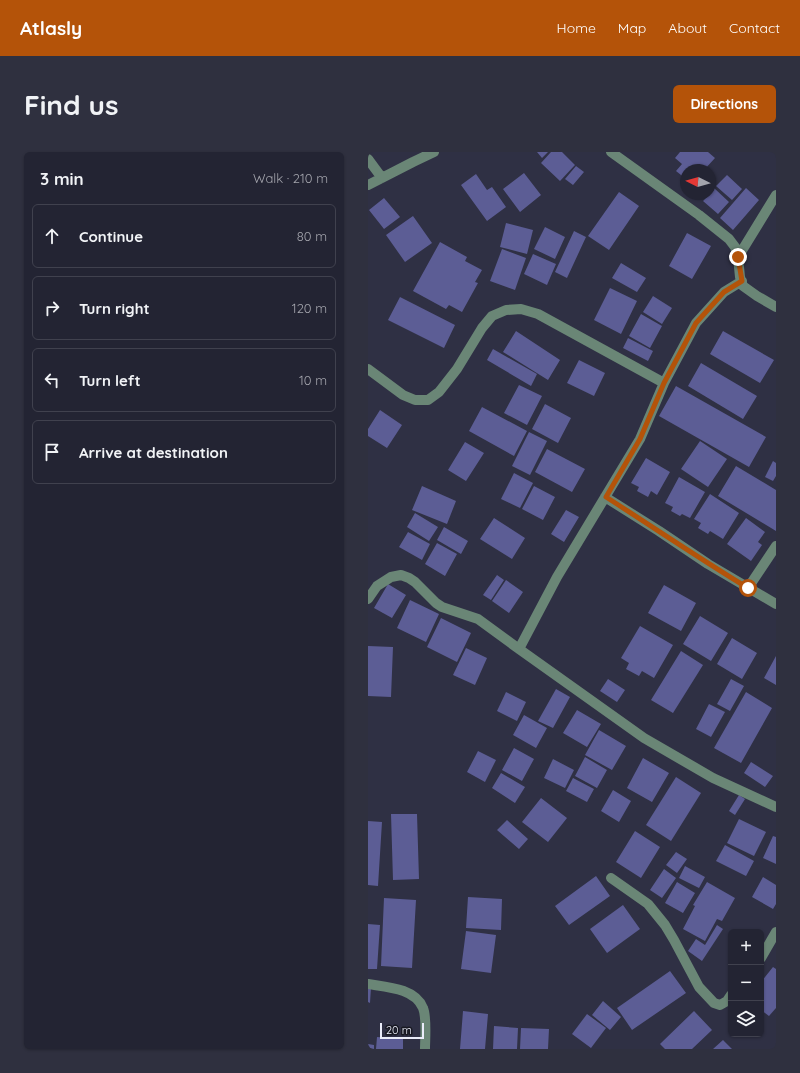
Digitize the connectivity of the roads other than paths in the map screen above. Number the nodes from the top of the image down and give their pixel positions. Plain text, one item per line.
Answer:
1 (434, 152) edge
2 (611, 152) edge
3 (368, 159) edge
4 (382, 178) junction
5 (368, 185) edge
6 (776, 195) edge
7 (738, 257) junction
8 (742, 281) junction
9 (776, 308) edge
10 (368, 369) edge
11 (664, 383) junction
12 (606, 497) junction
13 (776, 546) edge
14 (748, 588) junction
15 (368, 599) edge
16 (776, 604) edge
17 (519, 650) junction
18 (776, 807) edge
19 (611, 878) dead end
20 (776, 932) edge
21 (764, 953) edge
22 (368, 984) edge
23 (728, 998) edge
24 (425, 1049) edge

1 - 4 street
2 - 7 street
3 - 4 street
4 - 5 street
6 - 7 street
7 - 8 street
8 - 9 street
8 - 11 street
10 - 11 street
11 - 12 street
12 - 14 street
12 - 17 street
13 - 14 street
14 - 16 street
15 - 17 street
17 - 18 street
19 - 23 street
20 - 21 street
22 - 24 street

